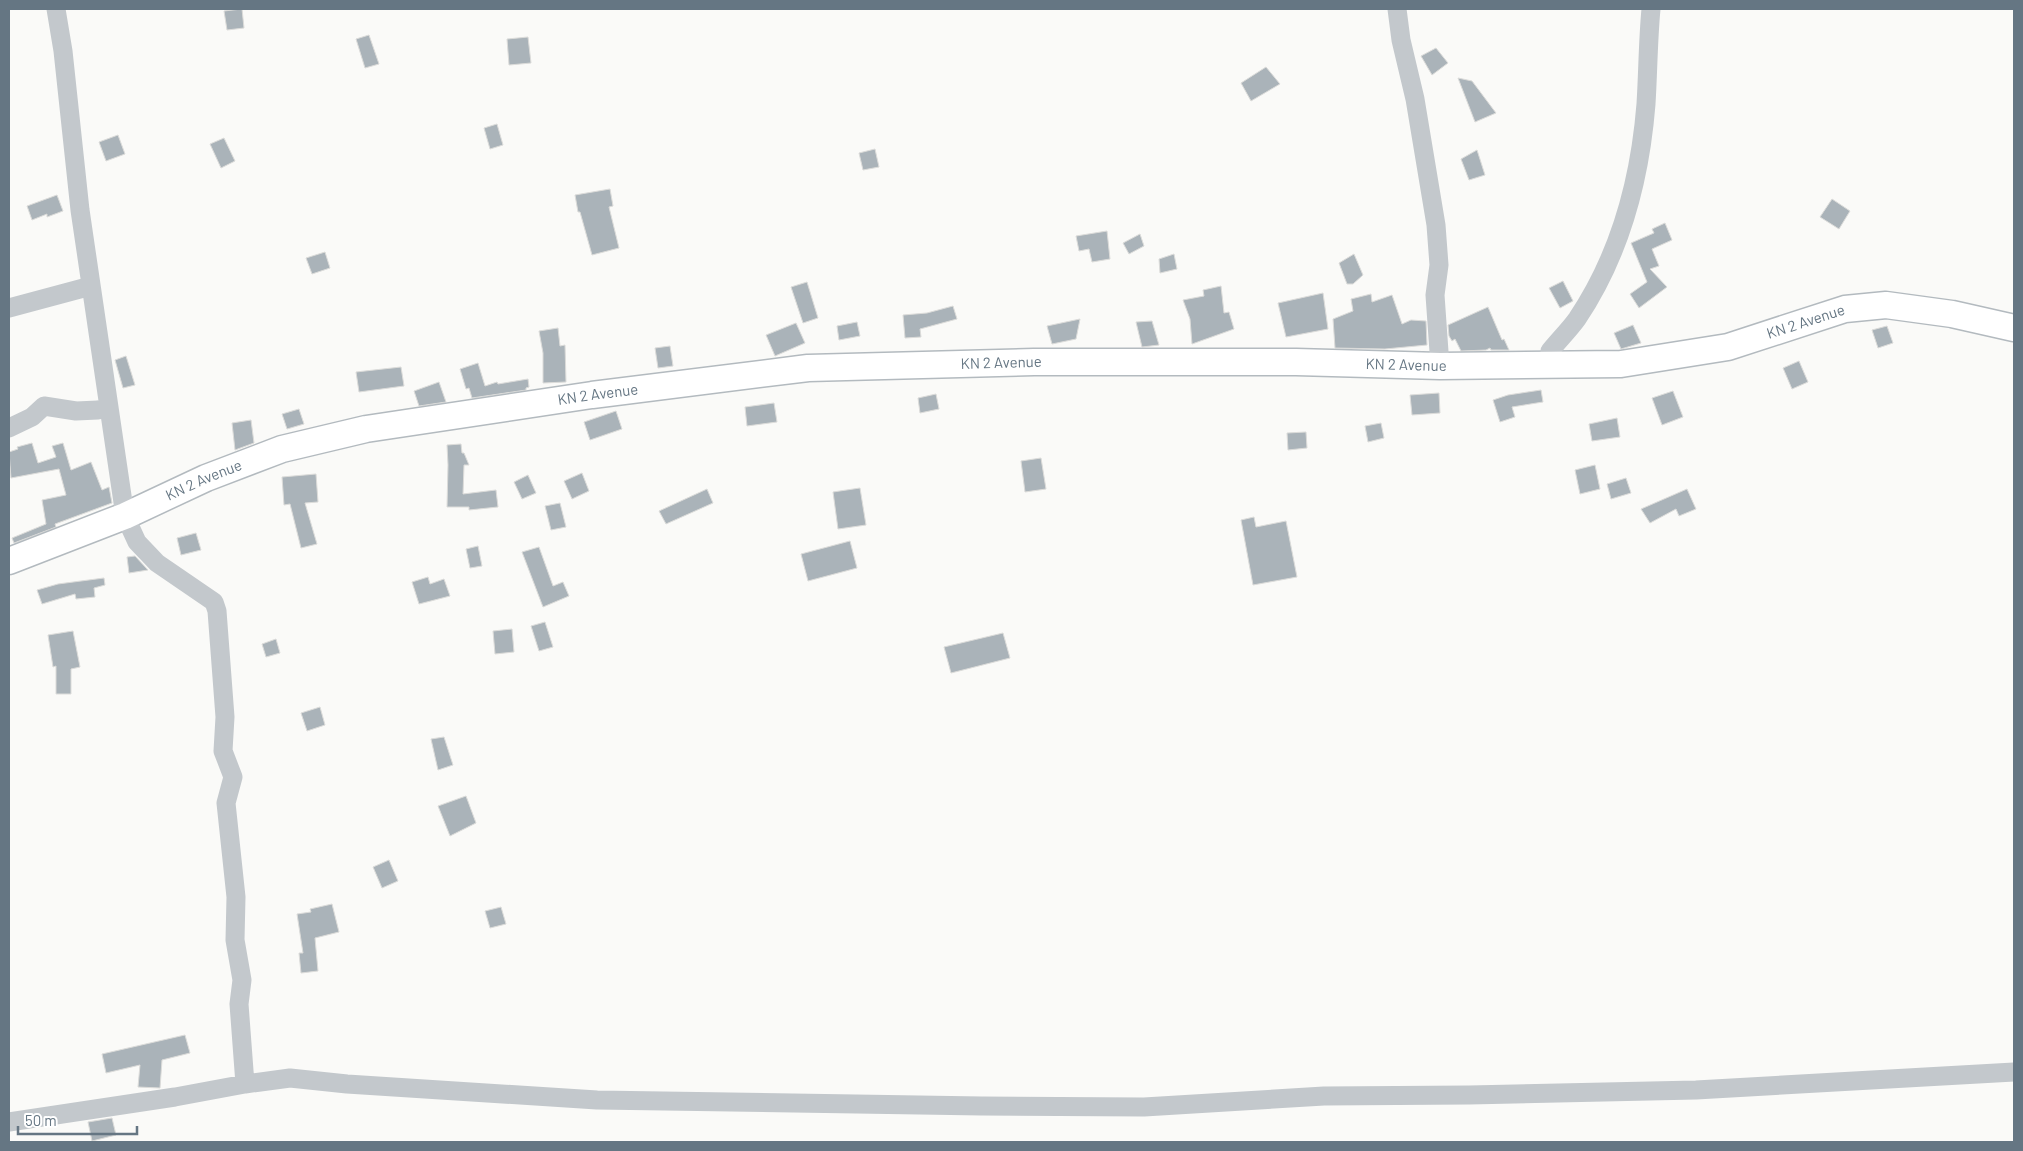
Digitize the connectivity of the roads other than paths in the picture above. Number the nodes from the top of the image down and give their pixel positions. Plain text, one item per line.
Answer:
1 (56, 9) edge
2 (1397, 9) edge
3 (1650, 9) edge
4 (91, 286) junction
5 (9, 308) edge
6 (2014, 328) edge
7 (1551, 364) junction
8 (1440, 366) junction
9 (109, 408) junction
10 (9, 428) edge
11 (125, 516) junction
12 (9, 561) edge
13 (2014, 1072) edge
14 (245, 1084) junction
15 (9, 1122) edge

1 - 4 street
2 - 8 street
3 - 7 street
4 - 5 street
4 - 9 street
6 - 7 main road, KN 2 Avenue
7 - 8 main road, KN 2 Avenue
8 - 11 main road, KN 2 Avenue
9 - 10 street
9 - 11 street
11 - 12 main road, KN 2 Avenue
11 - 14 street
13 - 14 street
14 - 15 street

